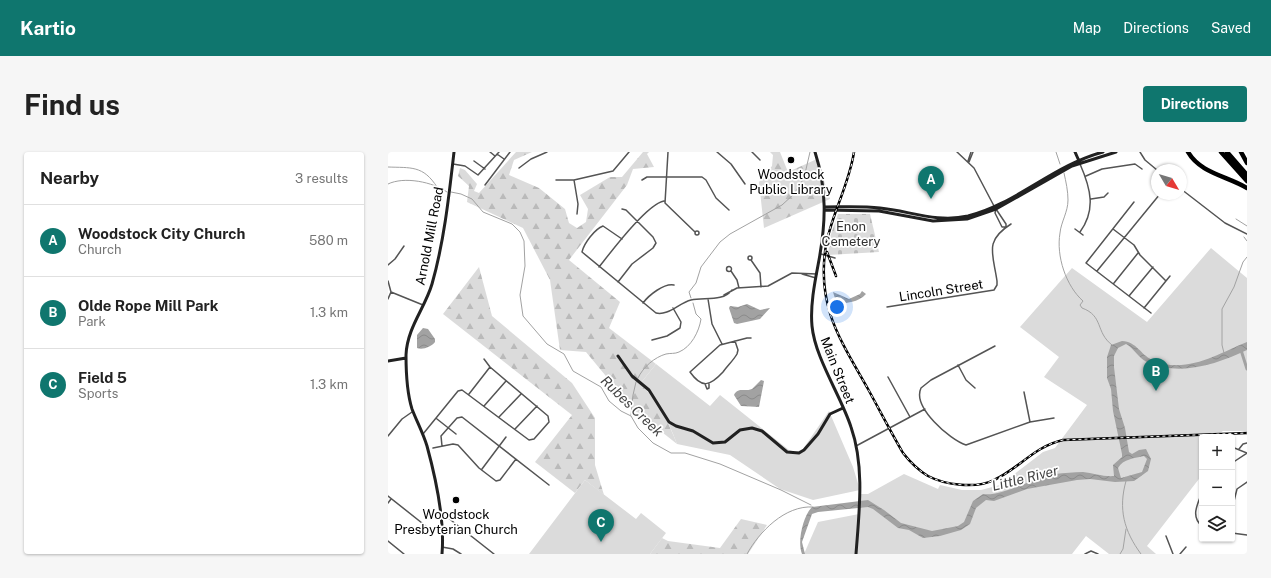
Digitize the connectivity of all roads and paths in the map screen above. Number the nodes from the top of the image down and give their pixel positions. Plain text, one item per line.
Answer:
1 (454, 152) edge
2 (490, 152) edge
3 (510, 152) edge
4 (547, 152) edge
5 (629, 152) edge
6 (668, 152) edge
7 (717, 152) edge
8 (752, 152) edge
9 (815, 152) edge
10 (957, 152) edge
11 (972, 152) edge
12 (1075, 152) edge
13 (1103, 152) edge
14 (1116, 152) edge
15 (1140, 152) edge
16 (1188, 152) edge
17 (1221, 152) edge
18 (1228, 152) edge
19 (1241, 152) edge
20 (498, 153) edge
21 (495, 156) junction
22 (504, 159) junction
23 (474, 160) dead end
24 (760, 160) dead end
25 (969, 161) junction
26 (1079, 161) junction
27 (1247, 163) edge
28 (452, 164) junction
29 (1151, 165) edge
30 (519, 168) dead end
31 (1142, 168) dead end
32 (485, 169) junction
33 (1247, 172) edge
34 (1247, 175) edge
35 (1085, 176) junction
36 (668, 177) junction
37 (556, 180) dead end
38 (574, 180) junction
39 (642, 180) dead end
40 (1247, 181) edge
41 (485, 184) dead end
42 (745, 184) dead end
43 (1247, 188) edge
44 (1108, 193) dead end
45 (1187, 194) edge
46 (1091, 199) junction
47 (1155, 200) edge
48 (664, 201) junction
49 (1134, 202) dead end
50 (995, 207) junction
51 (622, 208) dead end
52 (825, 208) junction
53 (729, 210) dead end
54 (988, 212) junction
55 (577, 214) dead end
56 (996, 214) junction
57 (638, 222) junction
58 (1011, 224) dead end
59 (1006, 227) junction
60 (1076, 229) dead end
61 (1114, 229) junction
62 (695, 232) dead end
63 (1080, 232) junction
64 (1247, 234) edge
65 (1083, 235) dead end
66 (1124, 237) junction
67 (622, 239) junction
68 (404, 246) dead end
69 (820, 253) junction
70 (1138, 253) junction
71 (835, 258) dead end
72 (751, 260) dead end
73 (388, 265) edge
74 (599, 267) junction
75 (1153, 267) junction
76 (731, 271) dead end
77 (1096, 271) junction
78 (802, 274) junction
79 (816, 276) junction
80 (1170, 276) dead end
81 (388, 281) edge
82 (1166, 281) junction
83 (618, 282) junction
84 (1114, 283) junction
85 (674, 285) dead end
86 (761, 287) junction
87 (739, 288) junction
88 (391, 292) junction
89 (1129, 296) junction
90 (388, 299) edge
91 (708, 299) junction
92 (643, 303) junction
93 (423, 306) junction
94 (887, 307) dead end
95 (674, 308) junction
96 (1144, 308) junction
97 (1150, 313) dead end
98 (751, 338) dead end
99 (652, 340) dead end
100 (735, 341) junction
101 (722, 344) junction
102 (995, 346) dead end
103 (618, 356) dead end
104 (406, 358) junction
105 (484, 359) dead end
106 (388, 361) edge
107 (958, 365) junction
108 (490, 368) junction
109 (888, 377) dead end
110 (506, 381) junction
111 (705, 384) junction
112 (709, 384) junction
113 (974, 388) dead end
114 (1024, 392) dead end
115 (469, 394) junction
116 (521, 394) junction
117 (484, 406) junction
118 (536, 406) junction
119 (843, 408) junction
120 (925, 409) junction
121 (413, 412) junction
122 (499, 417) junction
123 (910, 417) junction
124 (1054, 418) dead end
125 (437, 419) junction
126 (1030, 422) junction
127 (448, 428) junction
128 (515, 429) junction
129 (423, 434) junction
130 (456, 434) dead end
131 (388, 436) edge
132 (506, 437) dead end
133 (1247, 443) edge
134 (442, 446) junction
135 (499, 446) junction
136 (856, 446) junction
137 (433, 448) dead end
138 (1235, 448) edge
139 (1239, 449) junction
140 (1247, 453) edge
141 (516, 459) junction
142 (1235, 461) edge
143 (481, 470) junction
144 (1247, 482) edge
145 (549, 485) dead end
146 (388, 496) edge
147 (391, 499) junction
148 (1199, 500) edge
149 (388, 503) edge
150 (1233, 506) edge
151 (440, 517) junction
152 (1199, 521) edge
153 (442, 530) junction
154 (1235, 533) edge
155 (1247, 535) edge
156 (1166, 536) dead end
157 (388, 541) edge
158 (442, 547) junction
159 (1186, 547) dead end
160 (404, 554) edge
161 (442, 554) edge
162 (461, 554) edge
163 (494, 554) edge
164 (856, 554) edge
165 (1085, 554) edge
166 (1098, 554) edge
167 (1174, 554) edge
168 (1180, 554) edge

1 - 28 main road, Arnold Mill Road
2 - 21 street
3 - 22 street
4 - 30 street
5 - 38 street
6 - 36 street
7 - 42 street
8 - 24 street
9 - 52 main road, Main Street
10 - 25 street
11 - 25 street
12 - 26 main road
13 - 26 main road
14 - 26 main road
15 - 29 street
16 - 43 highway
17 - 40 highway
18 - 33 highway
18 - 34 highway
19 - 27 highway
20 - 21 street
20 - 22 street
21 - 32 street
22 - 41 street
23 - 32 street
25 - 50 street
26 - 35 street
26 - 50 main road
28 - 32 street
28 - 93 main road, Arnold Mill Road
31 - 35 street
35 - 46 street
36 - 39 street
36 - 48 street
36 - 53 street
37 - 38 street
38 - 55 street
44 - 46 street
45 - 64 street
46 - 63 street
47 - 66 street
48 - 57 street
48 - 62 street
49 - 61 street
50 - 52 main road
50 - 54 main road
50 - 56 street
50 - 59 street
51 - 57 street
52 - 54 main road
52 - 69 main road, Main Street
54 - 56 main road
56 - 59 street
57 - 67 street
57 - 83 street
58 - 59 street, Lincoln Street
59 - 94 street, Lincoln Street
60 - 63 street
61 - 66 street
61 - 77 street
63 - 65 street
66 - 70 street
66 - 77 street
67 - 74 street
67 - 74 street
68 - 73 street
69 - 71 street
69 - 79 main road, Main Street
70 - 75 street
70 - 84 street
72 - 86 street
74 - 83 street
75 - 82 street
75 - 89 street
76 - 87 street
77 - 84 street
78 - 79 street
78 - 79 street
78 - 86 street
79 - 119 main road, Main Street
80 - 82 street
81 - 88 street
82 - 96 street
83 - 92 street
84 - 89 street
85 - 92 street
86 - 87 street
87 - 91 street
88 - 90 street
88 - 93 street
89 - 96 street
91 - 95 street
91 - 101 street
92 - 95 street
93 - 104 main road, Arnold Mill Road
95 - 99 street
96 - 97 street
98 - 100 street
100 - 101 street
100 - 112 street
101 - 111 street
102 - 107 street
103 - 119 main road
104 - 106 main road
104 - 121 main road, Arnold Mill Road
105 - 108 street
107 - 113 street
107 - 120 street
108 - 110 street
108 - 115 street
109 - 123 street
110 - 116 street
110 - 117 street
111 - 112 street
111 - 112 street
114 - 126 street
115 - 117 street
115 - 125 street
116 - 118 street
116 - 122 street
117 - 122 street
118 - 128 street
118 - 128 street
119 - 136 main road, Main Street
120 - 123 street
120 - 126 street
121 - 129 main road, Arnold Mill Road
121 - 131 street
122 - 128 street
123 - 136 street
124 - 126 street
125 - 127 street
125 - 129 street
127 - 130 street
127 - 134 street
127 - 135 street
129 - 151 main road, Arnold Mill Road
132 - 135 street
133 - 139 street
134 - 137 street
134 - 143 street
135 - 141 street
135 - 143 street
136 - 164 main road, Main Street
138 - 139 street
139 - 140 street
140 - 142 street
141 - 143 street
141 - 145 street
144 - 150 street
146 - 147 street
147 - 149 street
147 - 153 street
148 - 152 street
151 - 153 main road, Arnold Mill Road
151 - 163 street
153 - 158 main road, Arnold Mill Road
154 - 155 street
156 - 167 street
157 - 160 street
158 - 161 main road, Arnold Mill Road
158 - 162 street
159 - 168 street
165 - 166 street

